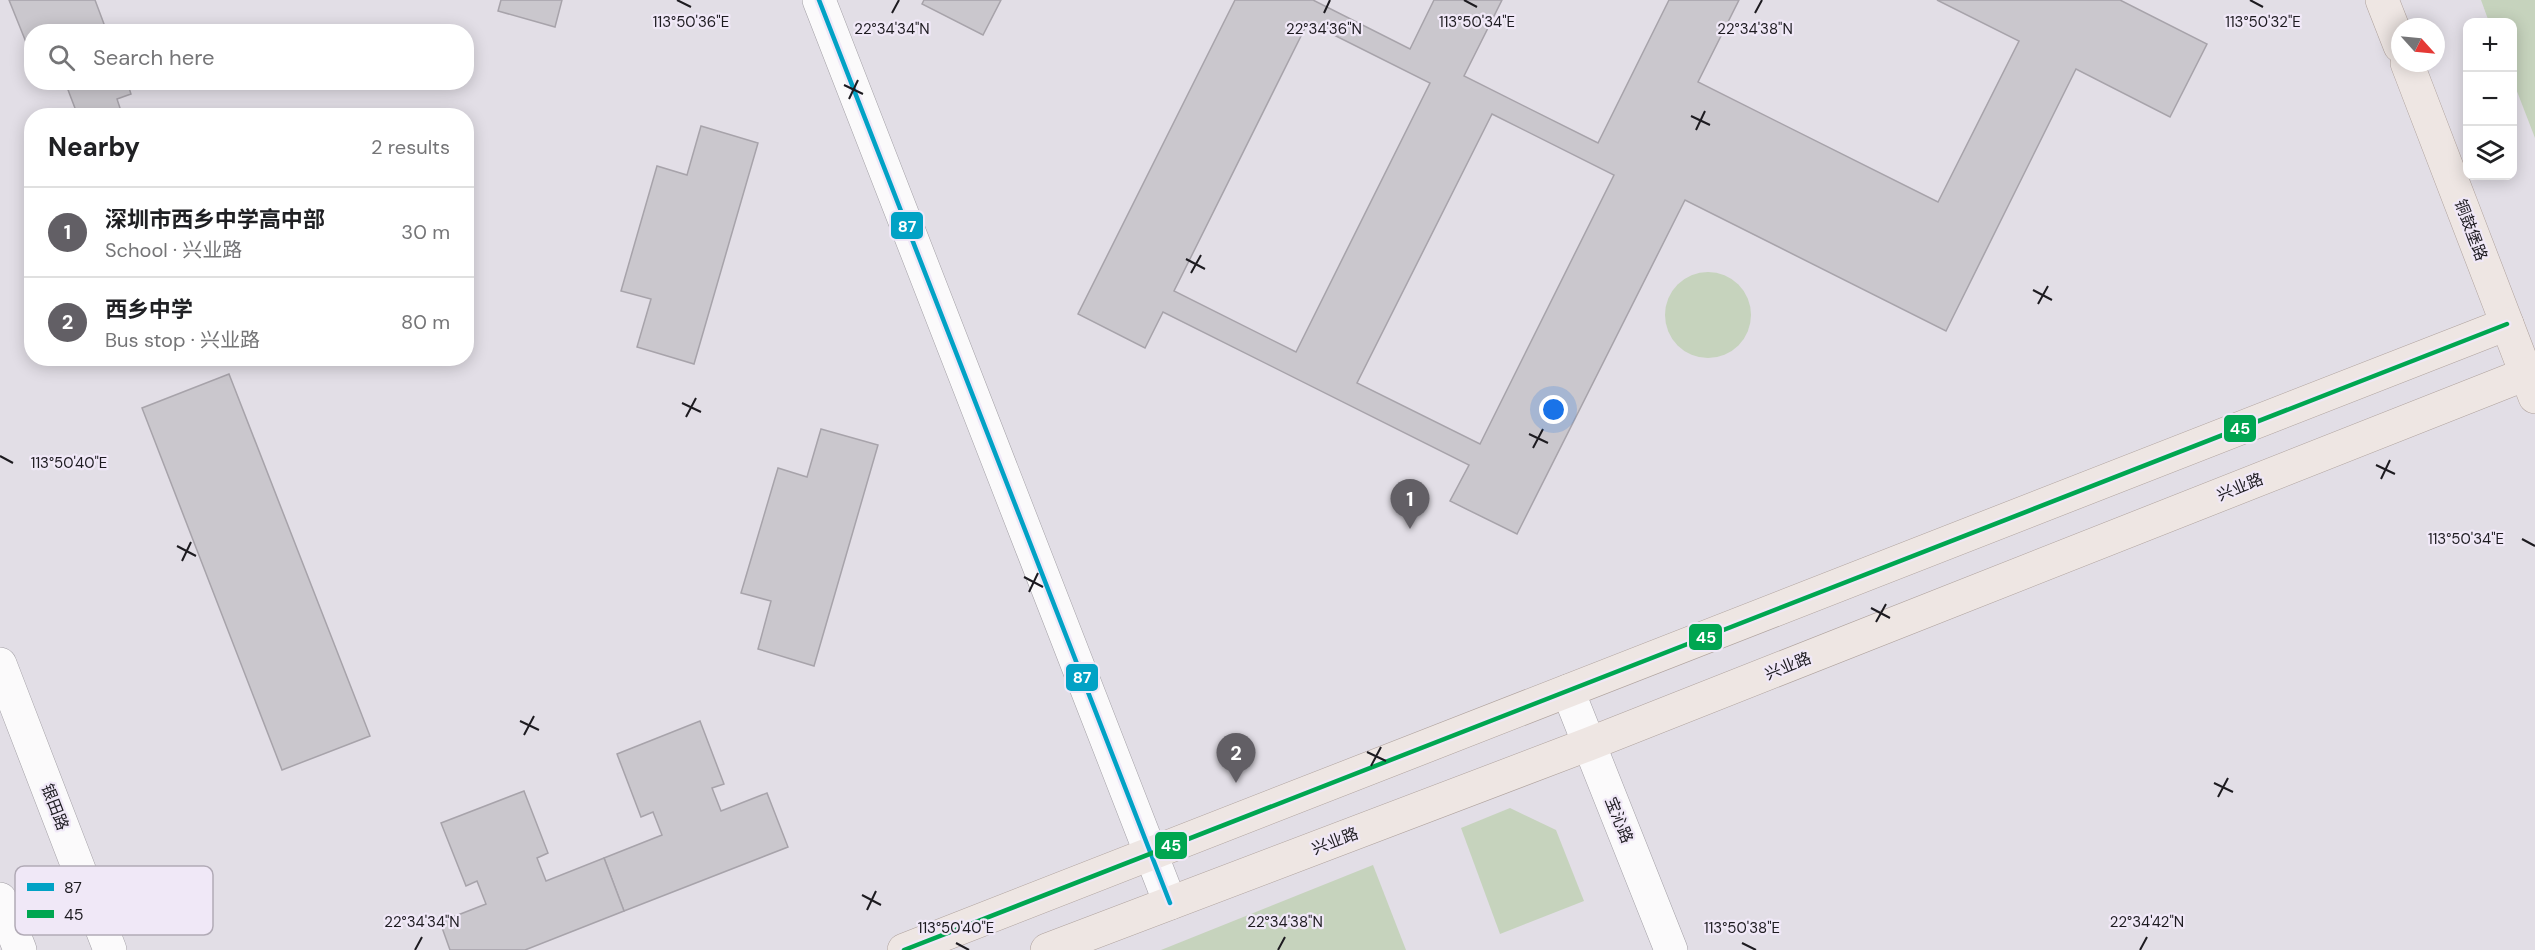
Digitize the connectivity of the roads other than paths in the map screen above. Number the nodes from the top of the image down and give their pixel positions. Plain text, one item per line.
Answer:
1 (819, 0) edge
2 (2382, 0) edge
3 (2391, 23) edge
4 (2410, 72) edge
5 (2507, 324) junction
6 (2530, 386) edge
7 (0, 664) edge
8 (1568, 691) junction
9 (1589, 744) junction
10 (1150, 854) junction
11 (78, 866) edge
12 (0, 899) edge
13 (1170, 903) junction
14 (104, 935) edge
15 (20, 950) edge
16 (110, 950) edge
17 (904, 950) edge
18 (1047, 950) edge
19 (1671, 950) edge

1 - 10 street
2 - 3 main road
4 - 5 main road, 铜鼓堡路
5 - 6 main road, 铜鼓堡路
5 - 8 main road
6 - 9 main road, 兴业路
7 - 11 street, 银田路
8 - 9 street, 宝沁路
8 - 10 main road
9 - 13 main road, 兴业路
9 - 19 street, 宝沁路
10 - 13 street
10 - 17 main road
12 - 15 street
13 - 18 main road, 兴业路
14 - 16 street, 银田路

